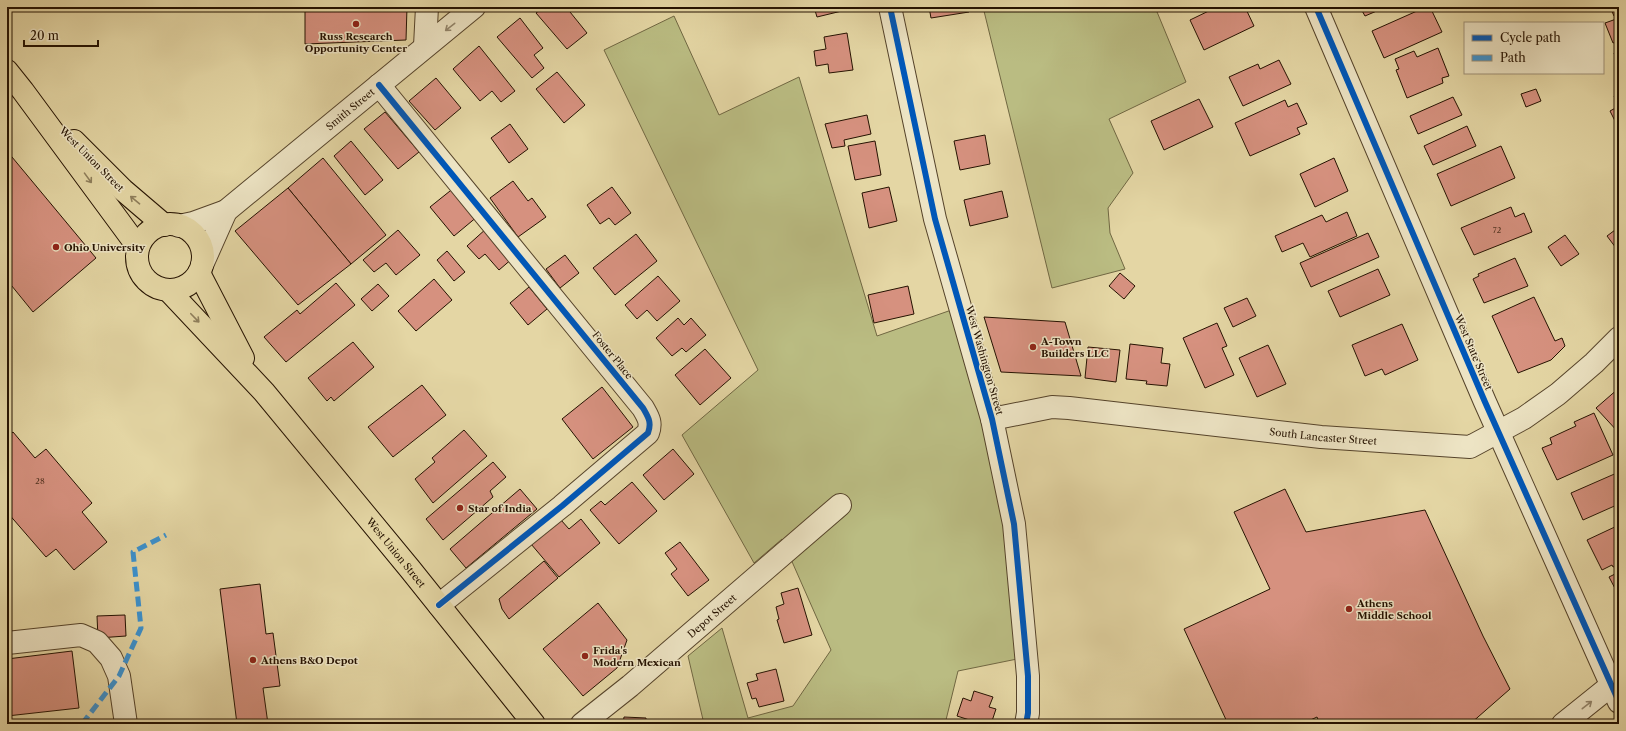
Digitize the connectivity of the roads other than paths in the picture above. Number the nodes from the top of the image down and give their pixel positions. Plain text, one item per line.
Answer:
1 (427, 7) edge
2 (474, 7) edge
3 (890, 7) edge
4 (1316, 7) edge
5 (425, 46) junction
6 (7, 71) edge
7 (379, 85) junction
8 (23, 90) junction
9 (226, 212) junction
10 (172, 226) junction
11 (138, 247) junction
12 (201, 269) junction
13 (168, 290) junction
14 (1619, 338) edge
15 (256, 382) junction
16 (992, 419) junction
17 (1498, 433) junction
18 (840, 505) dead end
19 (439, 605) junction
20 (7, 644) edge
21 (1617, 689) edge
22 (126, 724) edge
23 (534, 724) edge
24 (582, 724) edge
25 (1026, 724) edge
26 (1562, 724) edge

1 - 5 street
2 -> 5 street, Smith Street
3 - 16 street, West Washington Street
4 - 17 street, West State Street
5 - 7 street, Smith Street
6 - 8 main road, West Union Street
7 - 9 street, Smith Street
7 - 19 street, Foster Place
10 -> 8 main road, West Union Street
8 -> 11 main road, West Union Street
9 - 10 street, Smith Street
9 - 12 street, Smith Street
10 - 11 main road
10 - 12 main road, West Union Street
11 - 13 main road, West Union Street
12 - 13 main road
12 - 15 main road, West Union Street
13 -> 15 main road, West Union Street
14 - 17 street, South Lancaster Street
15 - 19 main road, West Union Street
16 - 17 street, South Lancaster Street
16 - 25 street, West Washington Street
17 - 21 street, West State Street
18 - 24 street, Depot Street
19 - 23 main road, West Union Street
20 - 22 street
26 -> 21 street

